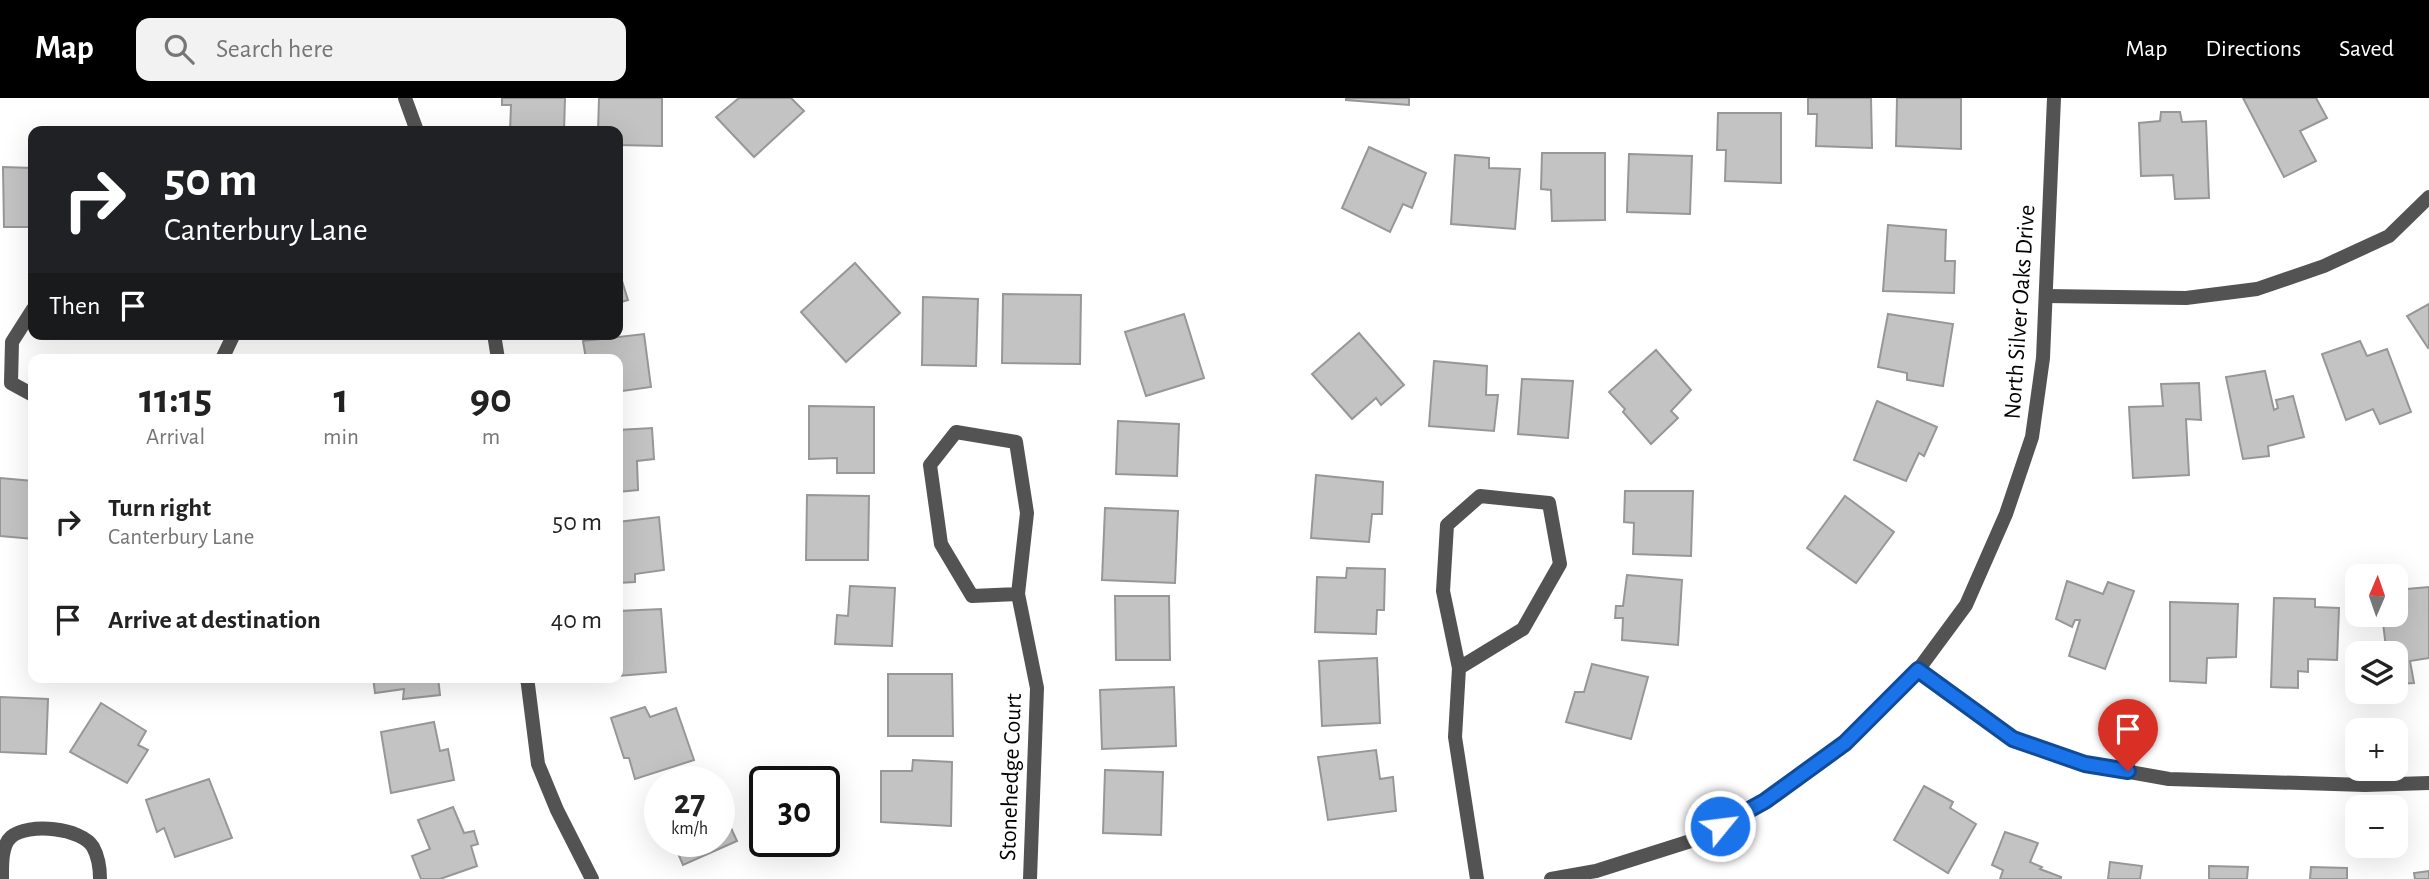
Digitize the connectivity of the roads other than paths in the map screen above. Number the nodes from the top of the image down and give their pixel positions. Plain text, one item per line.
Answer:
1 (405, 98) edge
2 (2054, 98) edge
3 (415, 126) edge
4 (2429, 197) edge
5 (2046, 296) junction
6 (28, 317) edge
7 (28, 392) edge
8 (1018, 594) junction
9 (1459, 668) junction
10 (1918, 670) junction
11 (528, 683) edge
12 (2429, 783) edge
13 (2, 879) edge
14 (100, 879) edge
15 (592, 879) edge
16 (1030, 879) edge
17 (1477, 879) edge
18 (1551, 879) edge

1 - 3 street
2 - 5 street, North Silver Oaks Drive
4 - 5 street
5 - 10 street, North Silver Oaks Drive
6 - 7 street
8 - 8 street, Stonehedge Court
8 - 16 street, Stonehedge Court
9 - 9 street
9 - 17 street
10 - 12 street
10 - 18 street, North Silver Oaks Drive
11 - 15 street
13 - 14 street

